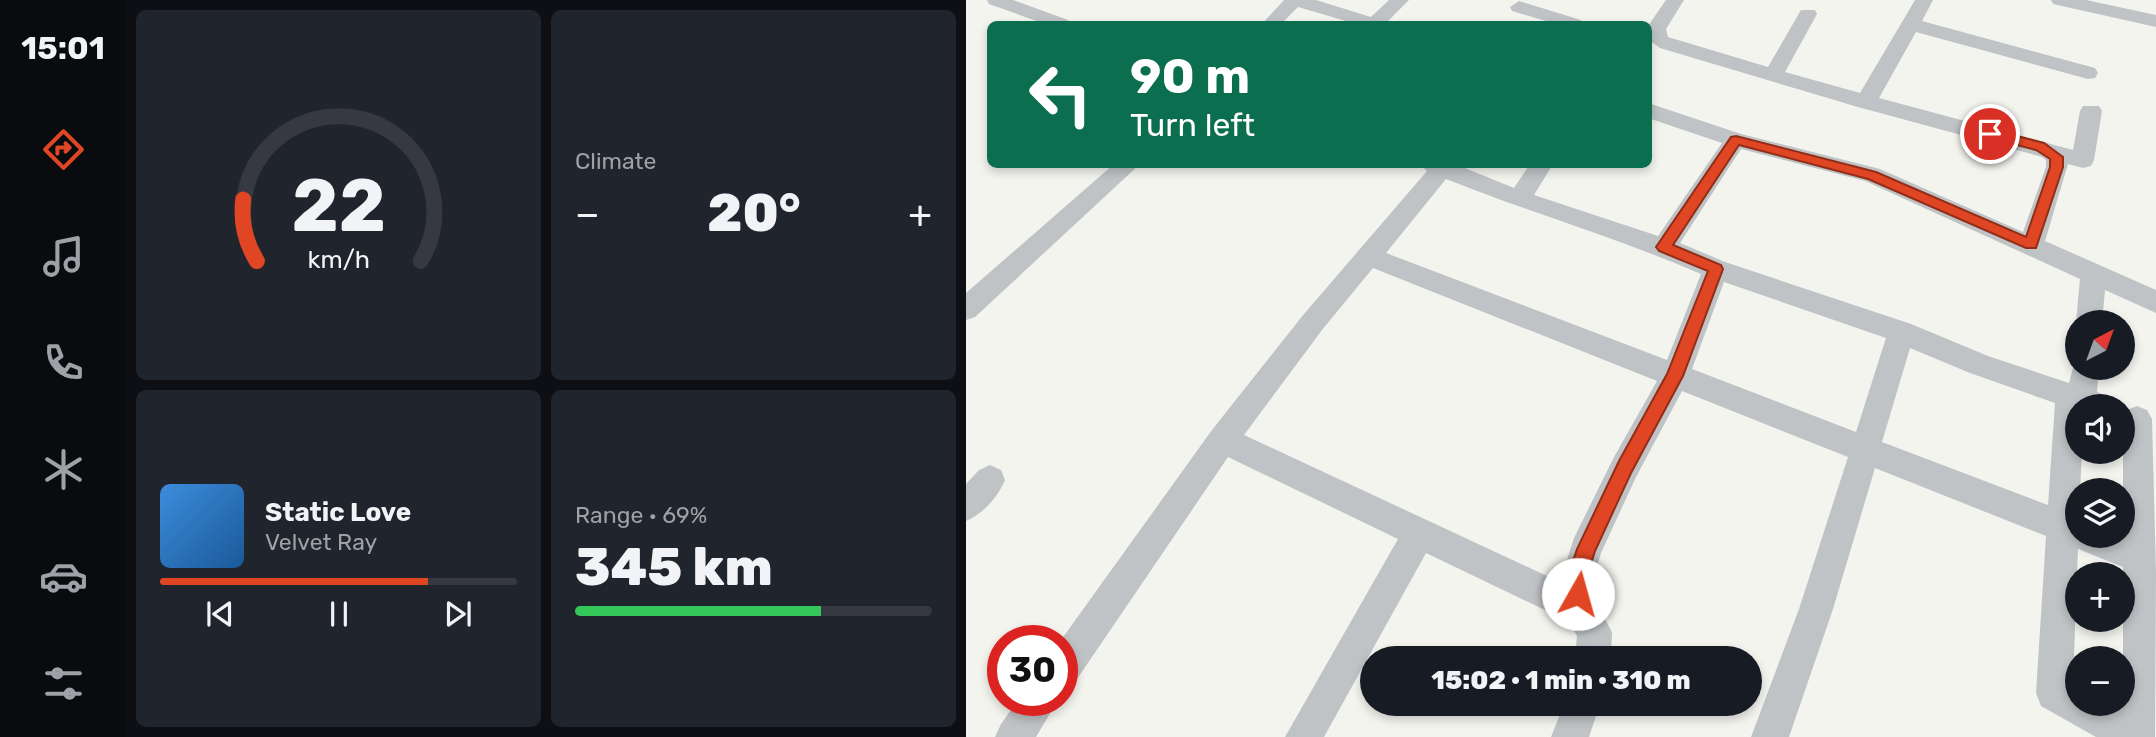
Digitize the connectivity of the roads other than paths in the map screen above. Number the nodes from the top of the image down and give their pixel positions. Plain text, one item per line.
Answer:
1 (996, 0) edge
2 (1295, 0) edge
3 (1400, 0) edge
4 (1675, 0) edge
5 (1924, 0) edge
6 (2060, 0) edge
7 (1519, 7) dead end
8 (1808, 14) dead end
9 (1053, 21) edge
10 (1274, 21) edge
11 (1365, 21) edge
12 (1378, 21) edge
13 (1564, 21) edge
14 (2156, 21) edge
15 (1910, 24) junction
16 (1652, 34) edge
17 (2088, 73) dead end
18 (1773, 75) junction
19 (1866, 102) junction
20 (1652, 111) edge
21 (2091, 111) dead end
22 (1736, 140) junction
23 (2050, 151) junction
24 (1125, 168) edge
25 (1435, 168) edge
26 (1439, 168) edge
27 (1539, 168) edge
28 (1519, 199) junction
29 (2031, 244) junction
30 (1664, 247) junction
31 (1367, 256) junction
32 (1716, 269) junction
33 (2093, 273) junction
34 (2156, 302) edge
35 (966, 309) edge
36 (2090, 310) edge
37 (1901, 332) junction
38 (1675, 376) junction
39 (2084, 392) edge
40 (2138, 419) edge
41 (1223, 440) junction
42 (1866, 452) junction
43 (2078, 478) edge
44 (990, 481) dead end
45 (966, 506) edge
46 (2065, 528) edge
47 (1419, 533) junction
48 (2073, 548) edge
49 (2117, 548) edge
50 (2138, 556) junction
51 (1580, 609) junction
52 (1078, 646) edge
53 (1594, 646) edge
54 (1029, 716) edge
55 (1578, 716) edge
56 (1014, 737) edge
57 (1304, 737) edge
58 (1570, 737) edge
59 (1770, 737) edge
60 (2134, 737) edge

1 - 9 street
2 - 10 street
2 - 11 street
3 - 12 street
4 - 16 street
5 - 15 street
6 - 14 street
7 - 13 street
8 - 18 street
15 - 17 street
15 - 19 street
16 - 18 street
18 - 19 street
19 - 23 street
20 - 22 street
21 - 23 street
22 - 29 street
22 - 30 street
23 - 29 street
24 - 35 street
25 - 31 street
26 - 28 street
27 - 28 street
28 - 30 street
29 - 33 street
30 - 32 street
31 - 38 street
31 - 41 street
32 - 37 street
32 - 38 street
33 - 34 street
33 - 36 street
37 - 39 street
37 - 42 street
38 - 42 street
38 - 51 street
39 - 43 street
40 - 50 street
41 - 47 street
41 - 52 street
42 - 46 street
42 - 59 street
44 - 45 street
47 - 51 street
47 - 57 street
48 - 60 street
49 - 50 street
50 - 60 street
51 - 53 street
54 - 56 street
55 - 58 street

